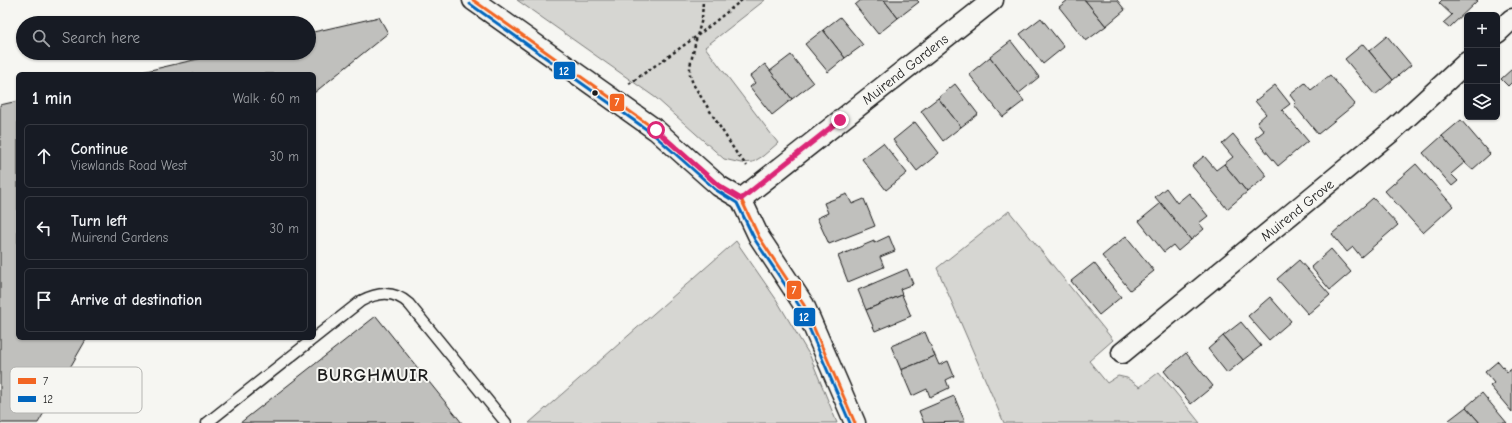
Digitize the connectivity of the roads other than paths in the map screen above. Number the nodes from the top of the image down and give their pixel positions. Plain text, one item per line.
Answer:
1 (473, 0) edge
2 (993, 0) edge
3 (1512, 19) edge
4 (1500, 30) edge
5 (1464, 65) edge
6 (741, 199) junction
7 (316, 337) edge
8 (312, 340) edge
9 (1122, 353) dead end
10 (207, 423) edge
11 (506, 423) edge
12 (855, 423) edge

1 - 6 street
2 - 6 street, Muirend Gardens
3 - 4 street
5 - 9 street, Muirend Grove
6 - 12 street
7 - 11 lane
8 - 10 lane

